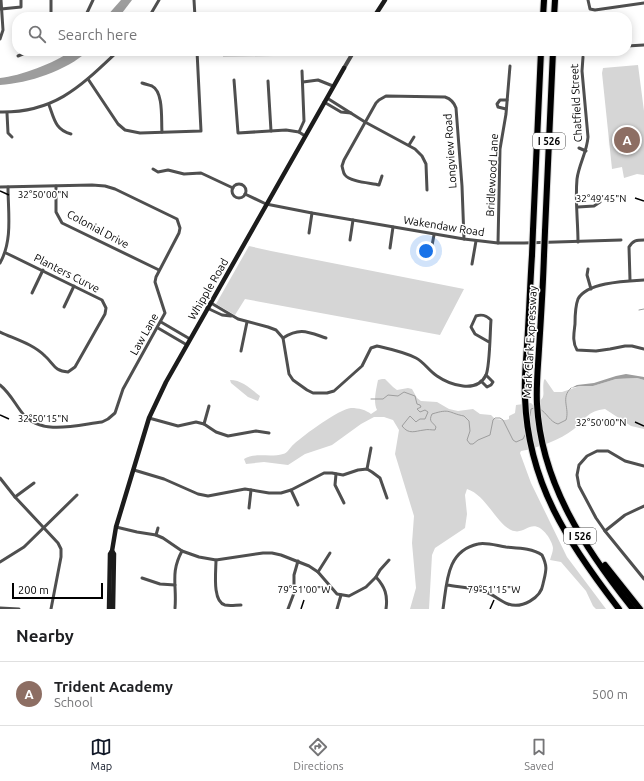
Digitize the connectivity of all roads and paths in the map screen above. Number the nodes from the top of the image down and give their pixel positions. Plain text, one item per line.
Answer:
1 (1, 0) edge
2 (21, 0) edge
3 (51, 0) edge
4 (93, 0) edge
5 (160, 0) edge
6 (194, 0) edge
7 (385, 0) edge
8 (544, 0) edge
9 (555, 0) edge
10 (588, 0) edge
11 (644, 3) edge
12 (1, 9) edge
13 (51, 12) edge
14 (88, 12) edge
15 (152, 12) edge
16 (195, 12) edge
17 (377, 12) edge
18 (543, 12) edge
19 (554, 12) edge
20 (0, 39) edge
21 (644, 45) edge
22 (632, 46) edge
23 (113, 56) edge
24 (197, 56) edge
25 (351, 56) edge
26 (541, 56) edge
27 (553, 56) edge
28 (583, 57) dead end
29 (510, 66) dead end
30 (344, 68) joint
31 (302, 71) dead end
32 (88, 79) junction
33 (234, 80) dead end
34 (268, 80) dead end
35 (303, 82) junction
36 (142, 83) dead end
37 (334, 86) junction
38 (326, 100) junction
39 (507, 100) junction
40 (49, 104) junction
41 (506, 109) junction
42 (0, 112) edge
43 (7, 112) junction
44 (365, 122) junction
45 (271, 130) junction
46 (162, 132) junction
47 (299, 132) junction
48 (71, 134) dead end
49 (305, 136) junction
50 (12, 137) dead end
51 (414, 137) dead end
52 (409, 145) junction
53 (579, 148) dead end
54 (586, 151) junction
55 (153, 169) dead end
56 (382, 176) dead end
57 (56, 186) junction
58 (0, 187) edge
59 (8, 187) junction
60 (233, 188) junction
61 (427, 190) dead end
62 (245, 194) junction
63 (600, 202) dead end
64 (266, 204) junction
65 (578, 207) junction
66 (312, 214) junction
67 (353, 220) junction
68 (393, 228) junction
69 (309, 233) dead end
70 (434, 235) junction
71 (464, 239) junction
72 (350, 240) dead end
73 (621, 240) dead end
74 (644, 240) edge
75 (476, 241) junction
76 (578, 242) junction
77 (498, 243) junction
78 (390, 248) dead end
79 (6, 253) junction
80 (430, 256) dead end
81 (0, 263) edge
82 (472, 264) dead end
83 (588, 269) dead end
84 (43, 270) junction
85 (159, 270) junction
86 (630, 280) junction
87 (644, 280) edge
88 (74, 286) junction
89 (591, 289) junction
90 (32, 293) dead end
91 (211, 303) junction
92 (64, 307) dead end
93 (207, 308) junction
94 (232, 316) junction
95 (161, 322) junction
96 (247, 322) junction
97 (158, 328) junction
98 (0, 332) edge
99 (283, 338) junction
100 (326, 338) dead end
101 (190, 339) junction
102 (489, 342) junction
103 (187, 345) junction
104 (644, 349) edge
105 (241, 351) dead end
106 (486, 375) junction
107 (481, 382) junction
108 (0, 385) edge
109 (209, 406) dead end
110 (149, 418) junction
111 (204, 424) junction
112 (269, 433) dead end
113 (371, 448) dead end
114 (644, 466) edge
115 (134, 470) junction
116 (367, 470) junction
117 (336, 474) junction
118 (0, 478) edge
119 (34, 483) dead end
120 (251, 490) junction
121 (291, 490) junction
122 (77, 495) dead end
123 (15, 497) junction
124 (387, 498) dead end
125 (344, 503) dead end
126 (298, 505) dead end
127 (644, 506) edge
128 (249, 508) dead end
129 (44, 527) junction
130 (116, 527) junction
131 (158, 528) dead end
132 (605, 531) junction
133 (579, 534) junction
134 (156, 535) junction
135 (112, 551) junction
136 (182, 551) junction
137 (330, 553) dead end
138 (216, 560) junction
139 (389, 560) dead end
140 (298, 561) junction
141 (0, 562) edge
142 (318, 572) junction
143 (376, 577) junction
144 (644, 577) edge
145 (142, 578) dead end
146 (175, 585) junction
147 (447, 585) junction
148 (341, 595) junction
149 (241, 605) dead end
150 (509, 605) junction
151 (515, 607) edge
152 (0, 608) edge
153 (174, 608) dead end
154 (19, 609) edge
155 (51, 609) edge
156 (109, 609) edge
157 (113, 609) edge
158 (288, 609) edge
159 (337, 609) edge
160 (386, 609) edge
161 (443, 609) edge
162 (508, 609) edge
163 (619, 609) edge
164 (633, 609) edge
165 (640, 609) edge

1 - 12 street
2 - 12 street
3 - 13 street
4 - 14 street
5 - 15 street
6 - 16 street
7 - 17 main road
8 - 18 highway
9 - 19 highway
10 - 11 street
12 - 20 street
21 - 22 street
23 - 32 street
24 - 46 street
25 - 30 street, Whipple Road
26 - 163 highway, Mark Clark Expressway / I 526, bridge
27 - 133 highway, Mark Clark Expressway / I 526, bridge
28 - 54 street, Chatfield Street
29 - 39 street, Bridlewood Lane
30 - 37 main road, Whipple Road
31 - 35 street
32 - 40 street
32 - 46 street
33 - 45 street
34 - 45 street
35 - 37 street
35 - 47 street
36 - 46 street
37 - 38 main road, Whipple Road
38 - 44 street
38 - 49 main road, Whipple Road
39 - 41 street, Bridlewood Lane
39 - 41 street, Bridlewood Lane
40 - 43 street
40 - 48 street
41 - 77 street, Bridlewood Lane
42 - 43 street
43 - 50 street
44 - 52 street
44 - 56 street, Longview Road
44 - 71 street, Longview Road
45 - 47 street
47 - 49 street
49 - 64 main road, Whipple Road
51 - 52 street
52 - 61 street
53 - 54 street
54 - 65 street, Chatfield Street
55 - 60 street
57 - 59 street, Law Lane
57 - 85 street, Colonial Drive
57 - 85 street, Law Lane
58 - 59 street, Law Lane
59 - 79 street
60 - 62 street
60 - 62 street
62 - 64 street, Wakendaw Road
63 - 65 street
64 - 66 street, Wakendaw Road
64 - 91 main road, Whipple Road
65 - 76 street, Chatfield Street
66 - 67 street, Wakendaw Road
66 - 69 street
67 - 68 street, Wakendaw Road
67 - 72 street
68 - 70 street, Wakendaw Road
68 - 78 street
70 - 71 street, Wakendaw Road
70 - 80 street
71 - 75 street, Wakendaw Road
73 - 76 street, Wakendaw Road
74 - 86 street
75 - 77 street, Wakendaw Road
75 - 82 street
76 - 77 street, Wakendaw Road
79 - 81 street
79 - 84 street, Planters Curve
83 - 89 street
84 - 88 street, Planters Curve
84 - 90 street
85 - 95 street, Law Lane
86 - 87 street
86 - 89 street
88 - 92 street
88 - 98 street, Planters Curve
89 - 104 street
91 - 93 main road, Whipple Road
91 - 94 street
93 - 94 street
93 - 101 main road, Whipple Road
94 - 96 street
95 - 97 street, Law Lane
95 - 101 street
96 - 99 street
96 - 105 street
97 - 103 street
97 - 108 street, Law Lane
99 - 100 street
99 - 107 street
101 - 103 main road, Whipple Road
102 - 102 street
102 - 106 street
103 - 110 main road, Whipple Road
106 - 107 street
106 - 107 street
109 - 111 street
110 - 111 street
110 - 115 main road, Whipple Road
111 - 112 street
113 - 116 street
114 - 132 street
115 - 120 street
115 - 130 main road, Whipple Road
116 - 117 street
116 - 124 street
117 - 121 street
117 - 125 street
118 - 123 street
119 - 123 street
120 - 121 street
120 - 128 street
121 - 126 street
122 - 129 street
123 - 129 street
127 - 132 street
129 - 141 street
129 - 155 street
130 - 134 street
130 - 135 main road, Whipple Road
131 - 134 street
132 - 144 street
133 - 164 highway, Mark Clark Expressway / I 526
133 - 165 highway
134 - 136 street
135 - 156 main road, Whipple Road
135 - 157 main road, Whipple Road
136 - 138 street
136 - 146 street
137 - 142 street
138 - 140 street
138 - 149 street
139 - 143 street
140 - 142 street
140 - 158 street
142 - 148 street
143 - 148 street
143 - 160 street
145 - 146 street
146 - 153 street
147 - 150 street
147 - 151 street
147 - 161 street
148 - 159 street
150 - 151 street
150 - 162 street
152 - 154 street

